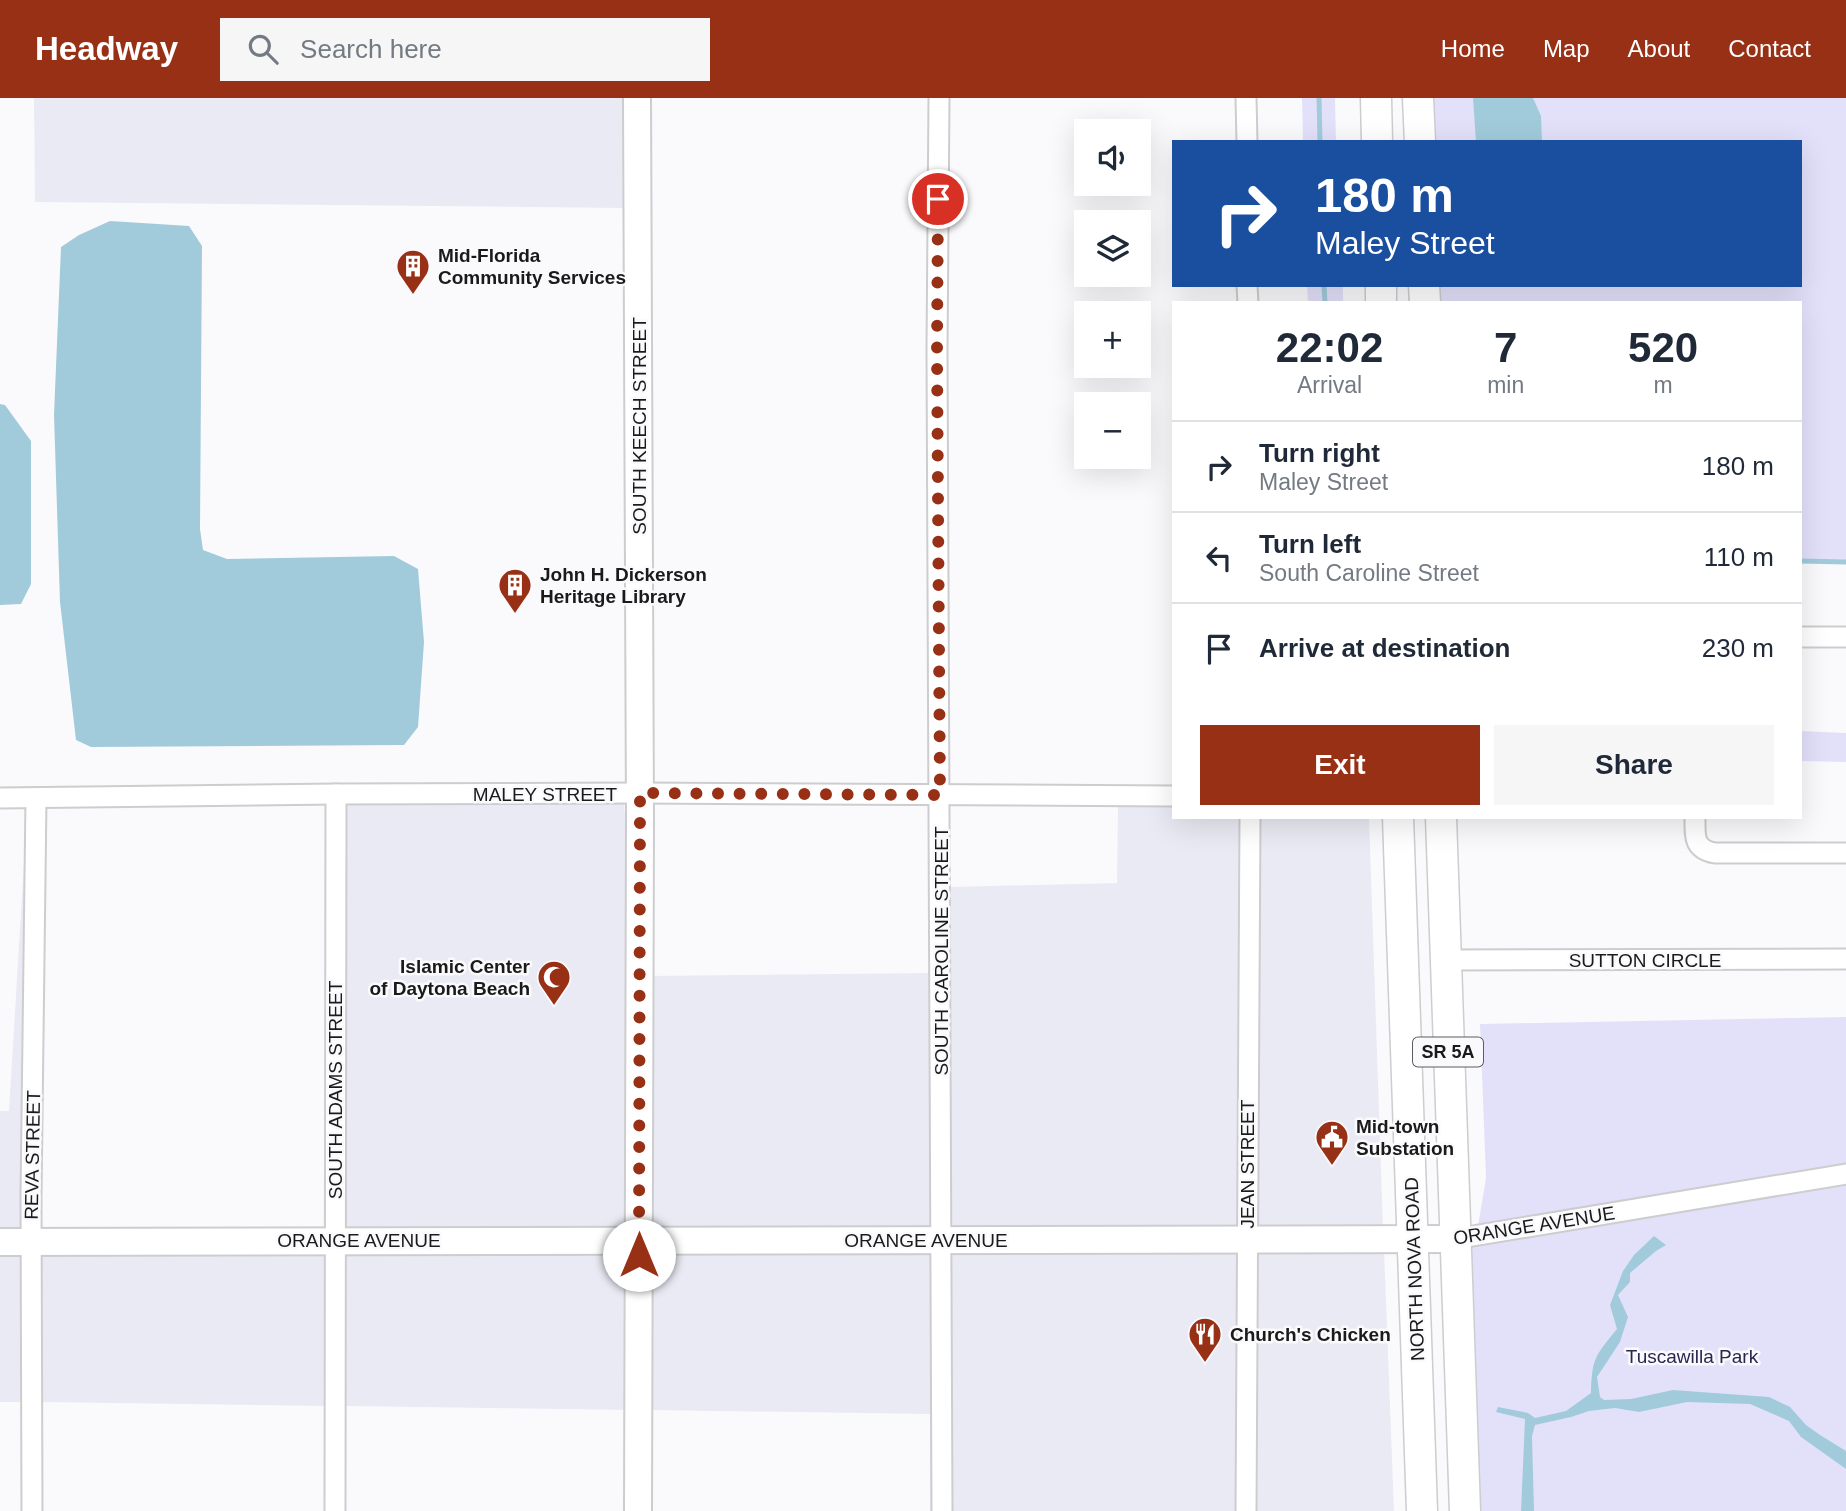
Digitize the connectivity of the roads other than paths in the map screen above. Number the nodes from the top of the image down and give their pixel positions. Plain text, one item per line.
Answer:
1 (637, 98) edge
2 (939, 98) edge
3 (1246, 98) edge
4 (1376, 98) edge
5 (1418, 98) edge
6 (1247, 140) edge
7 (1377, 140) edge
8 (1420, 140) edge
9 (1846, 636) edge
10 (1802, 637) edge
11 (640, 793) junction
12 (336, 794) junction
13 (940, 795) junction
14 (1172, 796) edge
15 (0, 798) edge
16 (36, 798) junction
17 (1250, 819) edge
18 (1398, 819) edge
19 (1441, 819) edge
20 (1695, 819) edge
21 (1846, 853) edge
22 (1445, 960) junction
23 (1846, 960) edge
24 (1846, 1174) edge
25 (1247, 1239) junction
26 (1413, 1239) junction
27 (1455, 1239) junction
28 (942, 1240) junction
29 (335, 1241) junction
30 (640, 1241) junction
31 (0, 1242) edge
32 (32, 1242) junction
33 (32, 1511) edge
34 (335, 1511) edge
35 (638, 1511) edge
36 (942, 1511) edge
37 (1247, 1511) edge
38 (1422, 1511) edge
39 (1465, 1511) edge

1 - 11 street, SOUTH KEECH STREET
2 - 13 street, SOUTH CAROLINE STREET
3 - 6 street
4 - 7 main road
5 - 8 main road
9 - 10 street
11 - 12 street, MALEY STREET
11 - 13 street, MALEY STREET
11 - 30 street, SOUTH KEECH STREET
12 - 16 street, MALEY STREET
12 - 29 street, SOUTH ADAMS STREET
13 - 14 street, MALEY STREET
13 - 28 street, SOUTH CAROLINE STREET
15 - 16 street, MALEY STREET
16 - 32 street, REVA STREET
17 - 25 street, JEAN STREET
18 - 26 main road, NORTH NOVA ROAD / SR 5A
19 - 22 main road, SR 5A
20 - 21 street
22 - 23 street, SUTTON CIRCLE
22 - 27 main road, SR 5A
24 - 27 street, ORANGE AVENUE
25 - 26 street, ORANGE AVENUE
25 - 28 street, ORANGE AVENUE
25 - 37 street, JEAN STREET
26 - 27 street, ORANGE AVENUE
26 - 38 main road, NORTH NOVA ROAD / SR 5A
27 - 39 main road, SR 5A
28 - 30 street, ORANGE AVENUE
28 - 36 street, SOUTH CAROLINE STREET
29 - 30 street, ORANGE AVENUE
29 - 32 street, ORANGE AVENUE
29 - 34 street, SOUTH ADAMS STREET
30 - 35 street, SOUTH KEECH STREET
31 - 32 street, ORANGE AVENUE
32 - 33 street, REVA STREET

